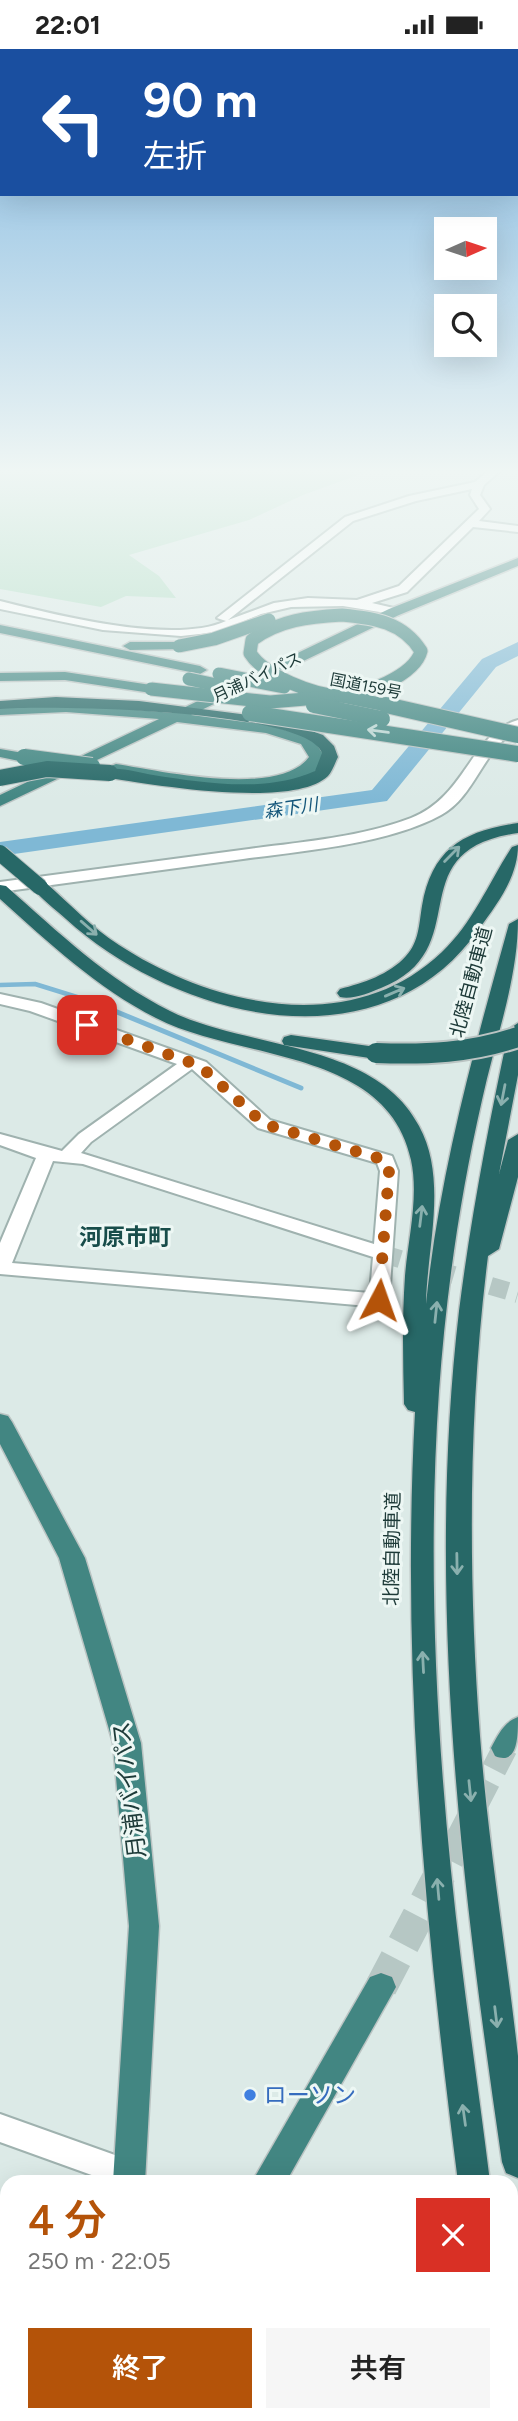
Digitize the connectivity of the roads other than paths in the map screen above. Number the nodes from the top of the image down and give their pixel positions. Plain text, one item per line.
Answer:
1 (270, 582) edge
2 (411, 582) edge
3 (469, 582) edge
4 (360, 603) junction
5 (0, 605) edge
6 (394, 612) junction
7 (0, 626) edge
8 (210, 631) junction
9 (0, 641) edge
10 (194, 675) junction
11 (0, 677) edge
12 (0, 683) edge
13 (148, 692) junction
14 (0, 705) edge
15 (0, 711) edge
16 (180, 714) junction
17 (518, 724) edge
18 (518, 736) edge
19 (518, 745) edge
20 (0, 753) edge
21 (518, 754) edge
22 (113, 771) junction
23 (0, 778) edge
24 (0, 801) edge
25 (518, 828) edge
26 (518, 850) edge
27 (1, 854) edge
28 (3, 892) edge
29 (518, 923) edge
30 (142, 965) junction
31 (104, 978) junction
32 (0, 999) edge
33 (518, 1028) edge
34 (518, 1037) edge
35 (190, 1062) junction
36 (0, 1139) edge
37 (518, 1140) edge
38 (46, 1154) junction
39 (68, 1157) junction
40 (383, 1254) junction
41 (0, 1267) edge
42 (0, 1422) edge
43 (457, 1516) junction
44 (420, 1529) junction
45 (381, 1987) tunnel mouth
46 (0, 2128) edge
47 (518, 2162) edge
48 (121, 2175) edge
49 (129, 2175) edge
50 (272, 2175) edge
51 (473, 2175) edge

1 - 8 street
2 - 4 street
3 - 6 highway, 月浦バイパス
4 - 6 street
4 - 8 street
5 - 8 street
6 - 16 highway, 月浦バイパス
7 - 10 highway, 国道159号
7 - 13 highway, bridge
9 - 10 highway, 国道159号
10 - 18 highway, 国道159号, bridge
10 - 19 highway, 国道159号, bridge
11 - 13 highway
12 - 13 highway
13 - 18 highway, bridge
21 -> 13 highway, bridge
14 - 16 highway
15 - 16 highway
16 - 22 highway
16 - 24 highway, 月浦バイパス
17 - 28 street
20 - 22 highway, bridge
22 - 23 highway, bridge
30 -> 25 highway
30 -> 26 highway
27 -> 30 highway, bridge
28 - 31 highway
44 -> 29 highway, 北陸自動車道
31 - 34 highway, bridge
44 -> 31 highway
32 - 35 street
33 -> 43 highway
35 - 39 street
35 - 40 street
36 - 38 street
37 - 43 highway
38 - 39 street
38 - 41 street
39 - 40 street
40 - 41 street
42 - 49 highway, 月浦バイパス
43 -> 47 highway
51 -> 44 highway, 北陸自動車道
45 - 50 highway
46 - 48 street

